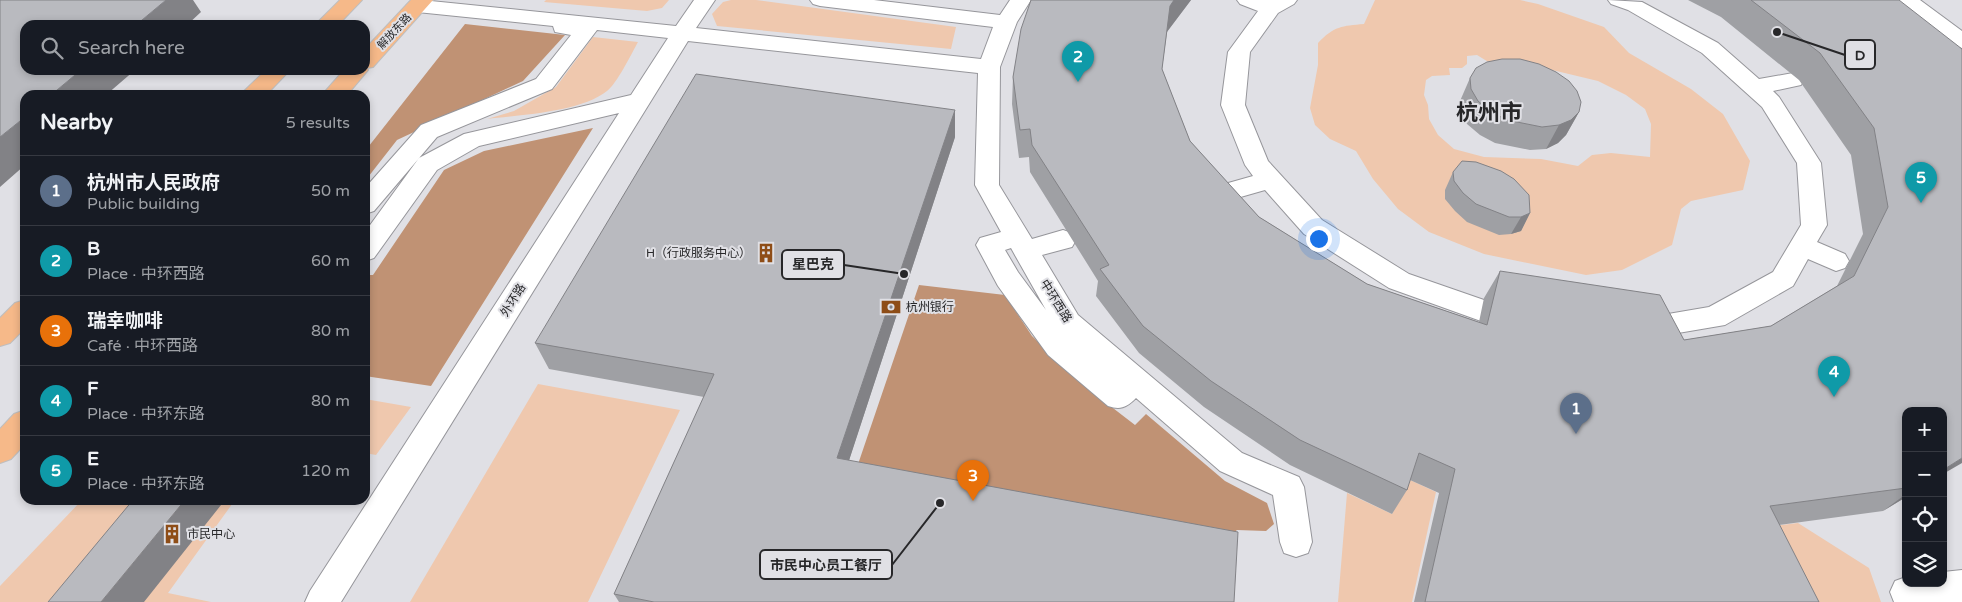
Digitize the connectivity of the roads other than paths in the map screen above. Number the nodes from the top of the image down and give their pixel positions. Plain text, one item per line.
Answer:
1 (352, 0) edge
2 (705, 0) edge
3 (820, 0) edge
4 (1021, 0) edge
5 (1247, 0) edge
6 (1618, 0) edge
7 (1907, 0) edge
8 (420, 3) edge
9 (1279, 4) edge
10 (497, 13) junction
11 (331, 20) edge
12 (1006, 22) junction
13 (682, 33) junction
14 (1957, 48) edge
15 (370, 57) edge
16 (989, 67) junction
17 (274, 75) edge
18 (352, 75) edge
19 (1794, 80) dead end
20 (1755, 87) junction
21 (257, 90) edge
22 (339, 90) edge
23 (639, 101) junction
24 (1270, 180) junction
25 (1216, 196) edge
26 (370, 199) edge
27 (1063, 240) dead end
28 (370, 244) edge
29 (1021, 244) junction
30 (1802, 246) junction
31 (1836, 261) dead end
32 (20, 316) edge
33 (1543, 323) edge
34 (1617, 332) edge
35 (0, 335) edge
36 (1135, 380) junction
37 (20, 428) edge
38 (0, 450) edge
39 (1296, 542) dead end
40 (1962, 586) edge
41 (322, 602) edge
42 (1911, 602) edge

1 - 11 main road
2 - 13 street, 外环路
3 - 12 street
4 - 12 street, 中环西路
5 - 9 street
6 - 20 street
7 - 14 street
8 - 10 street
8 - 15 main road, 解放东路
9 - 24 street
10 - 13 street
10 - 26 street
12 - 16 street, 中环西路
13 - 16 street
13 - 23 street, 外环路
16 - 29 street, 中环西路
17 - 21 main road
18 - 22 main road
19 - 20 street
20 - 30 street
23 - 28 street
23 - 41 street, 外环路
24 - 25 street
24 - 33 street
27 - 29 street
29 - 36 street, 中环西路
29 - 36 street
30 - 31 street
30 - 34 street
32 - 35 main road
36 - 39 street, 中环西路
37 - 38 main road
40 - 42 street

